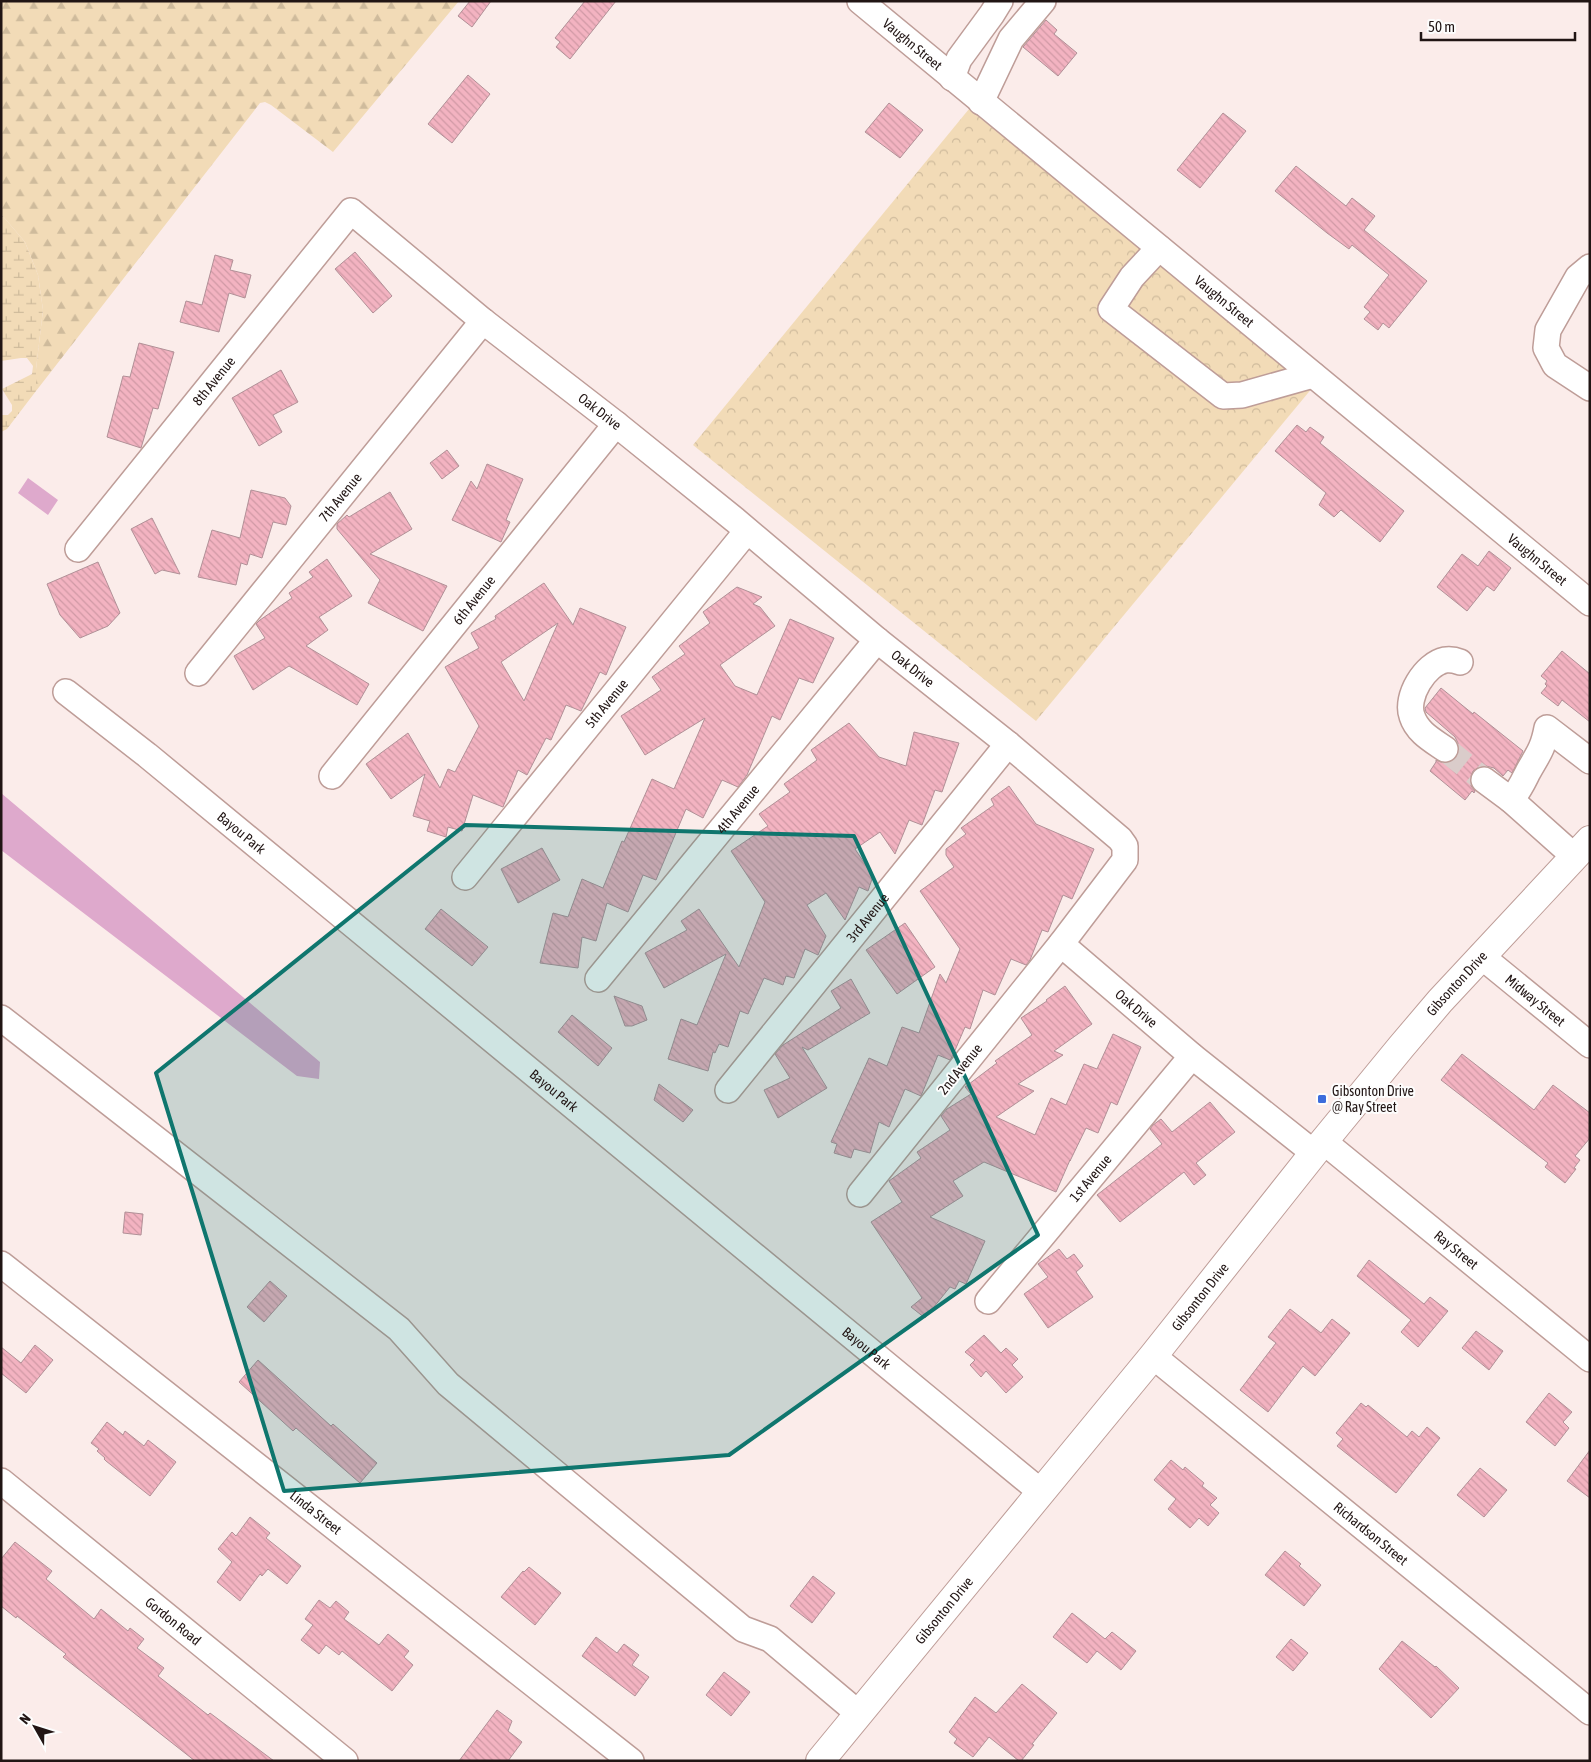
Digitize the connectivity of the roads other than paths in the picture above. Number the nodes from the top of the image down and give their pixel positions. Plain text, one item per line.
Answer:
1 (860, 1) edge
2 (1000, 1) edge
3 (1043, 1) edge
4 (952, 78) junction
5 (981, 102) junction
6 (351, 212) joint
7 (1159, 248) junction
8 (1590, 267) edge
9 (483, 320) junction
10 (1313, 375) junction
11 (1590, 388) edge
12 (616, 424) junction
13 (747, 531) junction
14 (78, 550) dead end
15 (1590, 603) edge
16 (877, 640) junction
17 (1460, 662) dead end
18 (198, 673) dead end
19 (66, 692) dead end
20 (1008, 744) junction
21 (1445, 749) tunnel mouth
22 (1590, 761) edge
23 (332, 776) dead end
24 (1484, 780) tunnel mouth
25 (1512, 800) junction
26 (1582, 849) edge
27 (465, 877) dead end
28 (1061, 944) junction
29 (1481, 956) junction
30 (598, 979) dead end
31 (1, 1018) edge
32 (1590, 1045) edge
33 (1192, 1056) junction
34 (728, 1090) dead end
35 (1318, 1147) junction
36 (860, 1194) dead end
37 (1, 1264) edge
38 (988, 1301) dead end
39 (1153, 1356) junction
40 (1590, 1359) edge
41 (1, 1481) edge
42 (1040, 1492) junction
43 (1590, 1712) edge
44 (858, 1714) junction
45 (345, 1761) edge
46 (631, 1761) edge
47 (820, 1761) edge

1 - 4 street, Vaughn Street
2 - 4 street
3 - 5 street
4 - 5 street, Vaughn Street
5 - 7 street, Vaughn Street
6 - 9 street, Oak Drive
6 - 14 street, 8th Avenue
7 - 10 street, Vaughn Street
7 - 10 street
8 - 11 street
9 - 12 street, Oak Drive
9 - 18 street, 7th Avenue
10 - 15 street, Vaughn Street
12 - 13 street, Oak Drive
12 - 23 street, 6th Avenue
13 - 16 street, Oak Drive
13 - 27 street, 5th Avenue
16 - 20 street, Oak Drive
16 - 30 street, 4th Avenue
17 - 21 street
19 - 42 street, Bayou Park
20 - 28 street, Oak Drive
20 - 34 street, 3rd Avenue
22 - 25 street
24 - 25 street
25 - 26 street
26 - 29 main road, Gibsonton Drive
28 - 33 street, Oak Drive
28 - 36 street, 2nd Avenue
29 - 32 street, Midway Street
29 - 35 main road, Gibsonton Drive
31 - 44 street
33 - 35 street, Oak Drive
33 - 38 street, 1st Avenue
35 - 39 main road, Gibsonton Drive
35 - 40 street, Ray Street
37 - 46 street, Linda Street
39 - 42 main road, Gibsonton Drive
39 - 43 street, Richardson Street
41 - 45 street, Gordon Road
42 - 44 main road, Gibsonton Drive
44 - 47 main road, Gibsonton Drive

